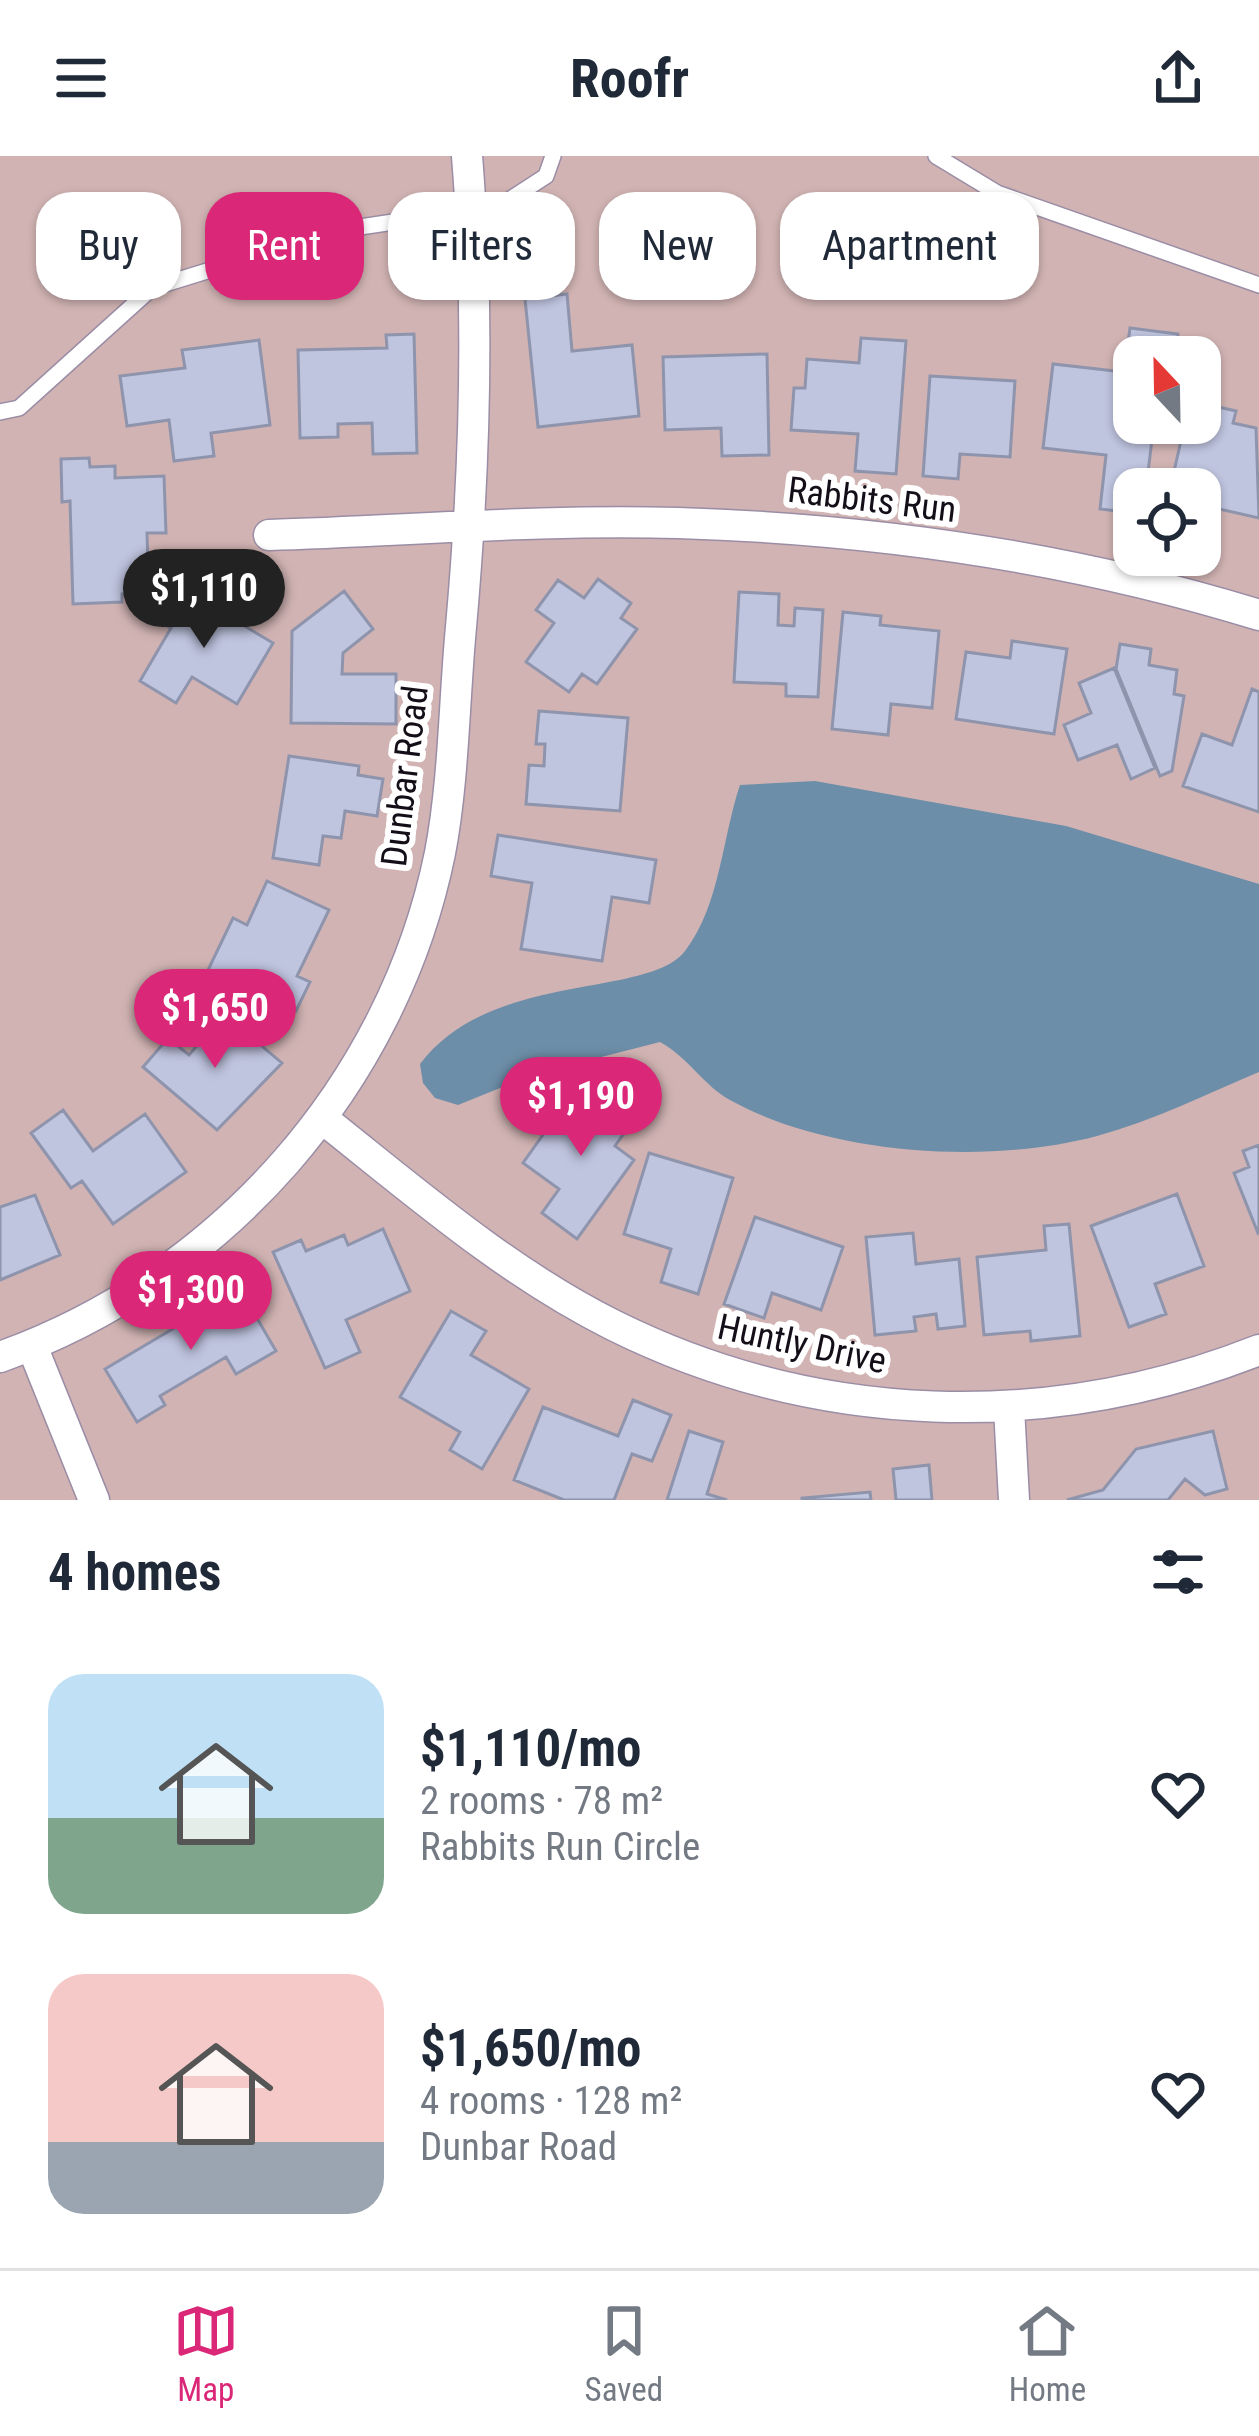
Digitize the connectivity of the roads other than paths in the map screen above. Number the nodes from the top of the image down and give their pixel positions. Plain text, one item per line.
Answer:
1 (467, 156) edge
2 (553, 156) edge
3 (936, 156) edge
4 (470, 192) edge
5 (521, 192) edge
6 (388, 223) edge
7 (1259, 285) edge
8 (476, 300) edge
9 (0, 412) edge
10 (468, 528) junction
11 (269, 536) dead end
12 (1259, 615) edge
13 (323, 1119) junction
14 (32, 1346) junction
15 (1259, 1350) edge
16 (0, 1357) edge
17 (1009, 1408) junction
18 (94, 1500) edge
19 (1014, 1500) edge

1 - 4 street, Dunbar Road
2 - 5 lane
3 - 7 lane
6 - 9 lane
8 - 10 street, Dunbar Road
10 - 11 street, Rabbits Run
10 - 12 street, Rabbits Run
10 - 13 street, Dunbar Road
13 - 14 street, Dunbar Road
13 - 17 street, Huntly Drive
14 - 16 street, Dunbar Road
14 - 18 street
15 - 17 street, Huntly Drive
17 - 19 street

